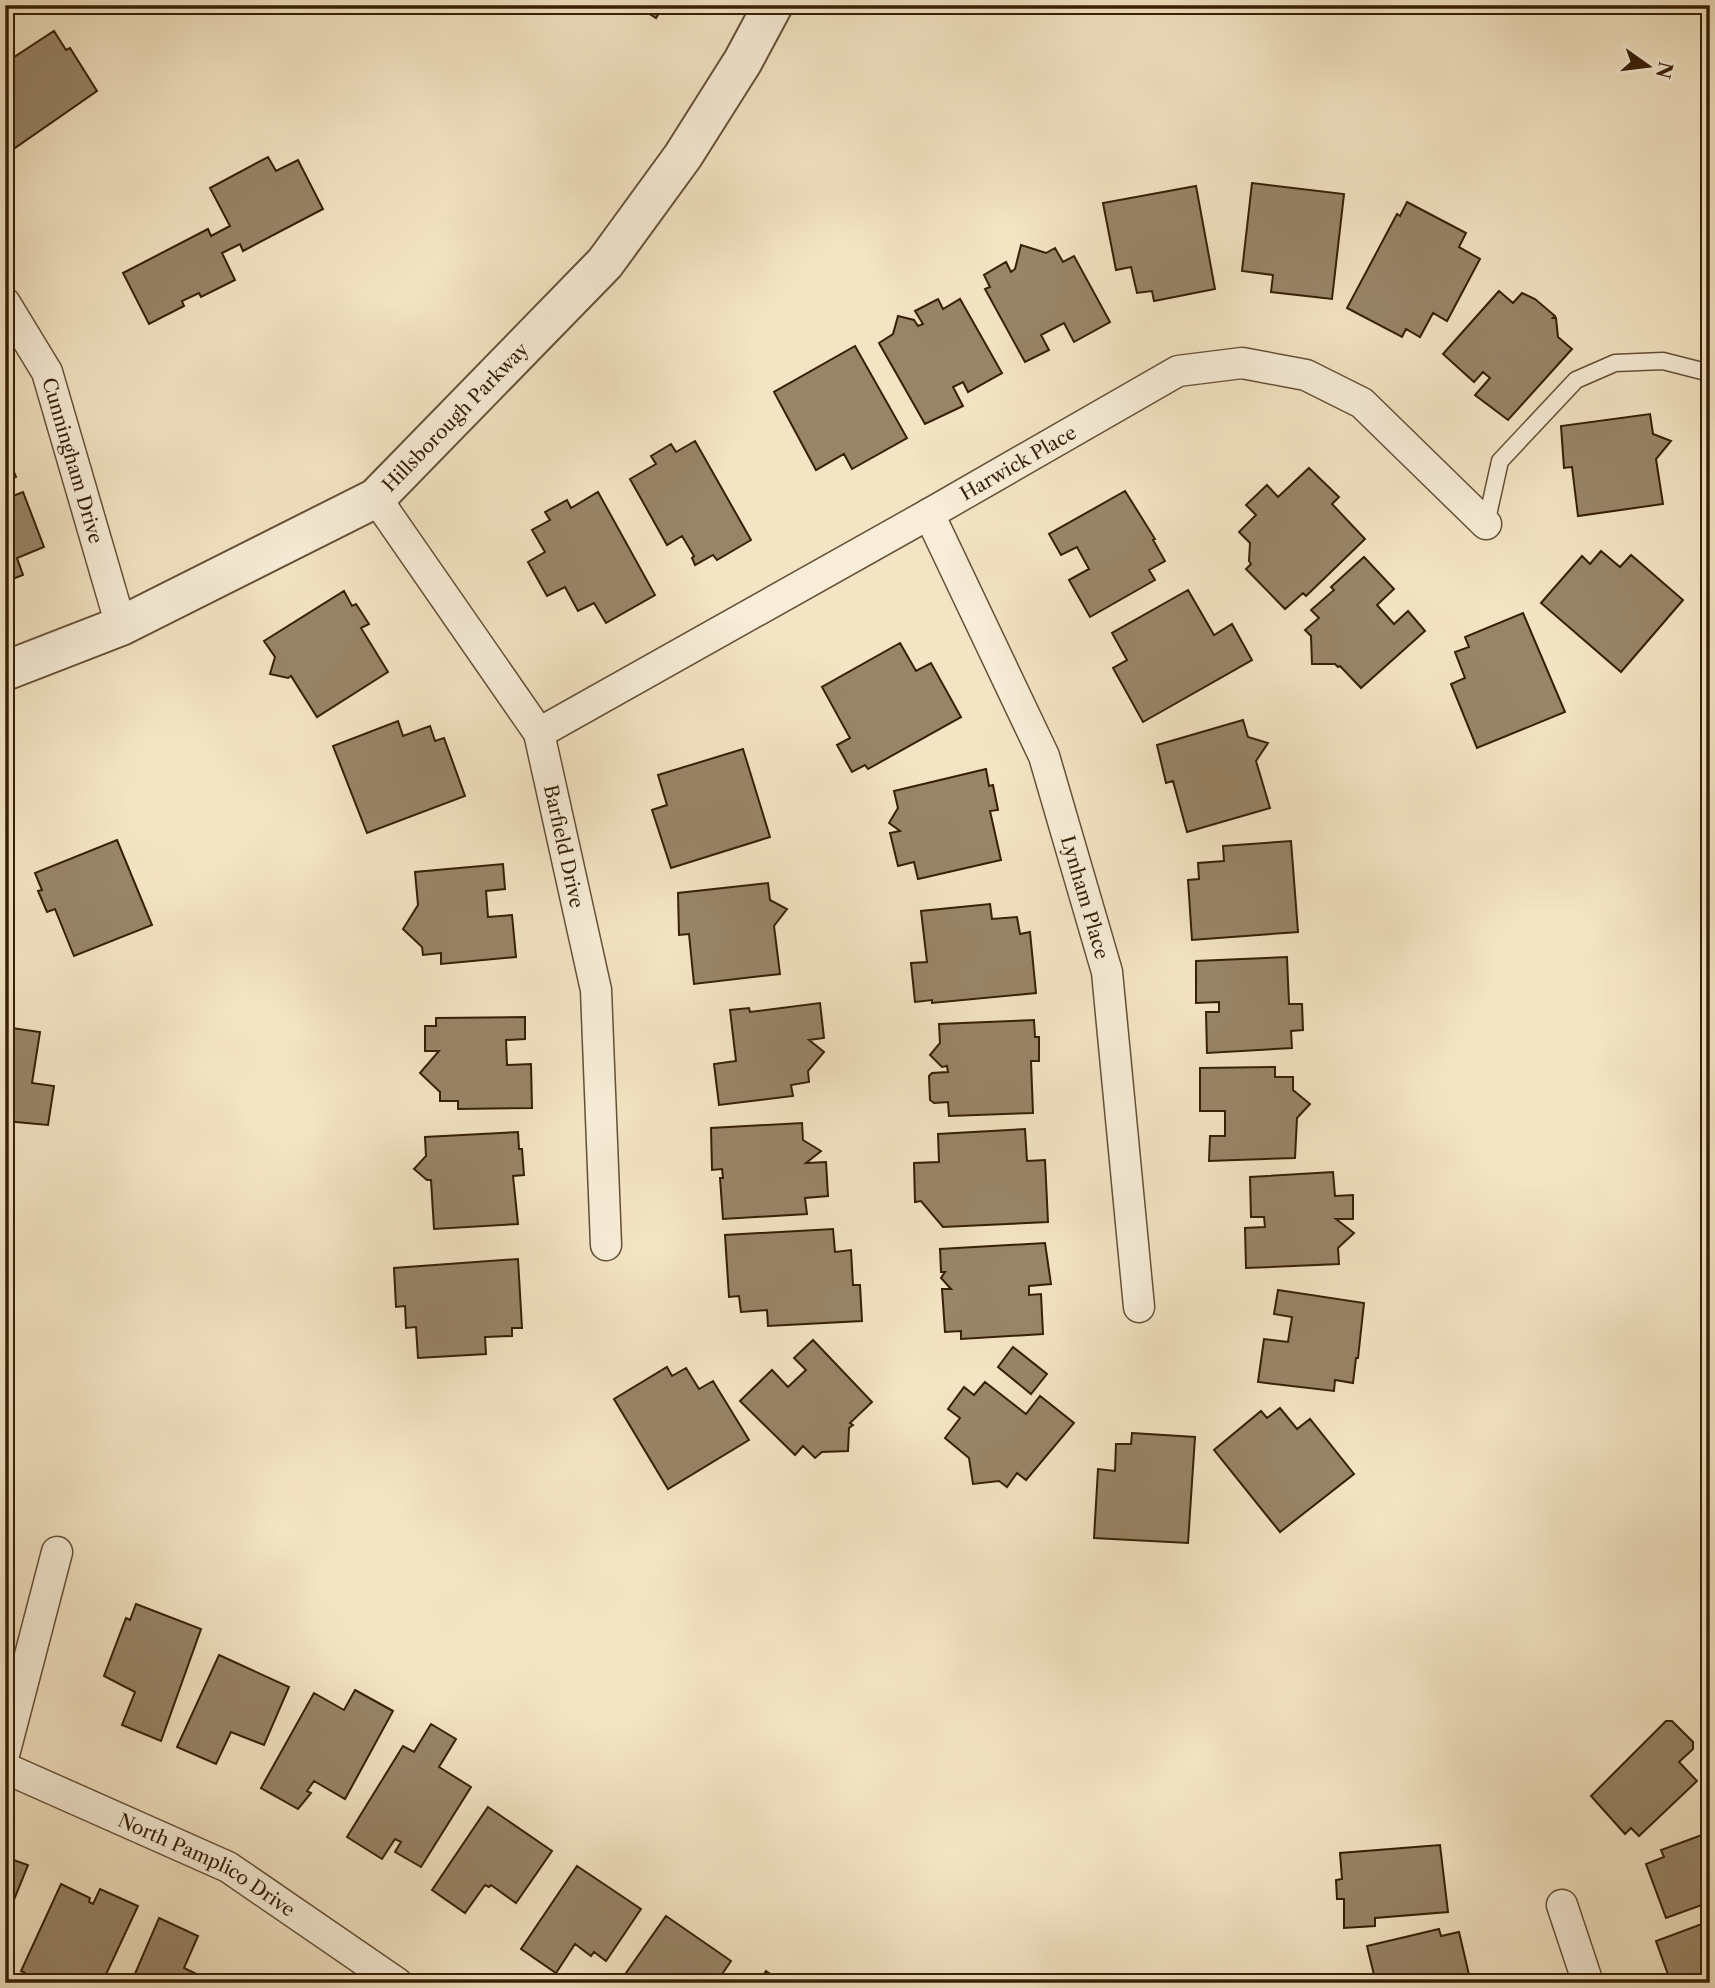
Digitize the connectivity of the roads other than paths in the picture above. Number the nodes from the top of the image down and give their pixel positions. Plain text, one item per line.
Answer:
1 (773, 5) edge
2 (5, 303) edge
3 (1710, 373) edge
4 (376, 498) junction
5 (929, 514) junction
6 (1486, 524) joint
7 (121, 626) junction
8 (5, 671) edge
9 (539, 733) junction
10 (606, 1245) dead end
11 (1139, 1307) dead end
12 (57, 1552) dead end
13 (5, 1751) edge
14 (5, 1768) edge
15 (1562, 1905) dead end
16 (397, 1983) edge
17 (1588, 1983) edge

1 - 4 street, Hillsborough Parkway
2 - 7 street, Cunningham Drive
3 - 6 lane
4 - 7 street, Hillsborough Parkway
4 - 9 street, Barfield Drive
5 - 6 street, Harwick Place
5 - 9 street, Harwick Place
5 - 11 street, Lynham Place
7 - 8 street, Hillsborough Parkway
9 - 10 street, Barfield Drive
12 - 13 street
14 - 16 street, North Pamplico Drive
15 - 17 street

